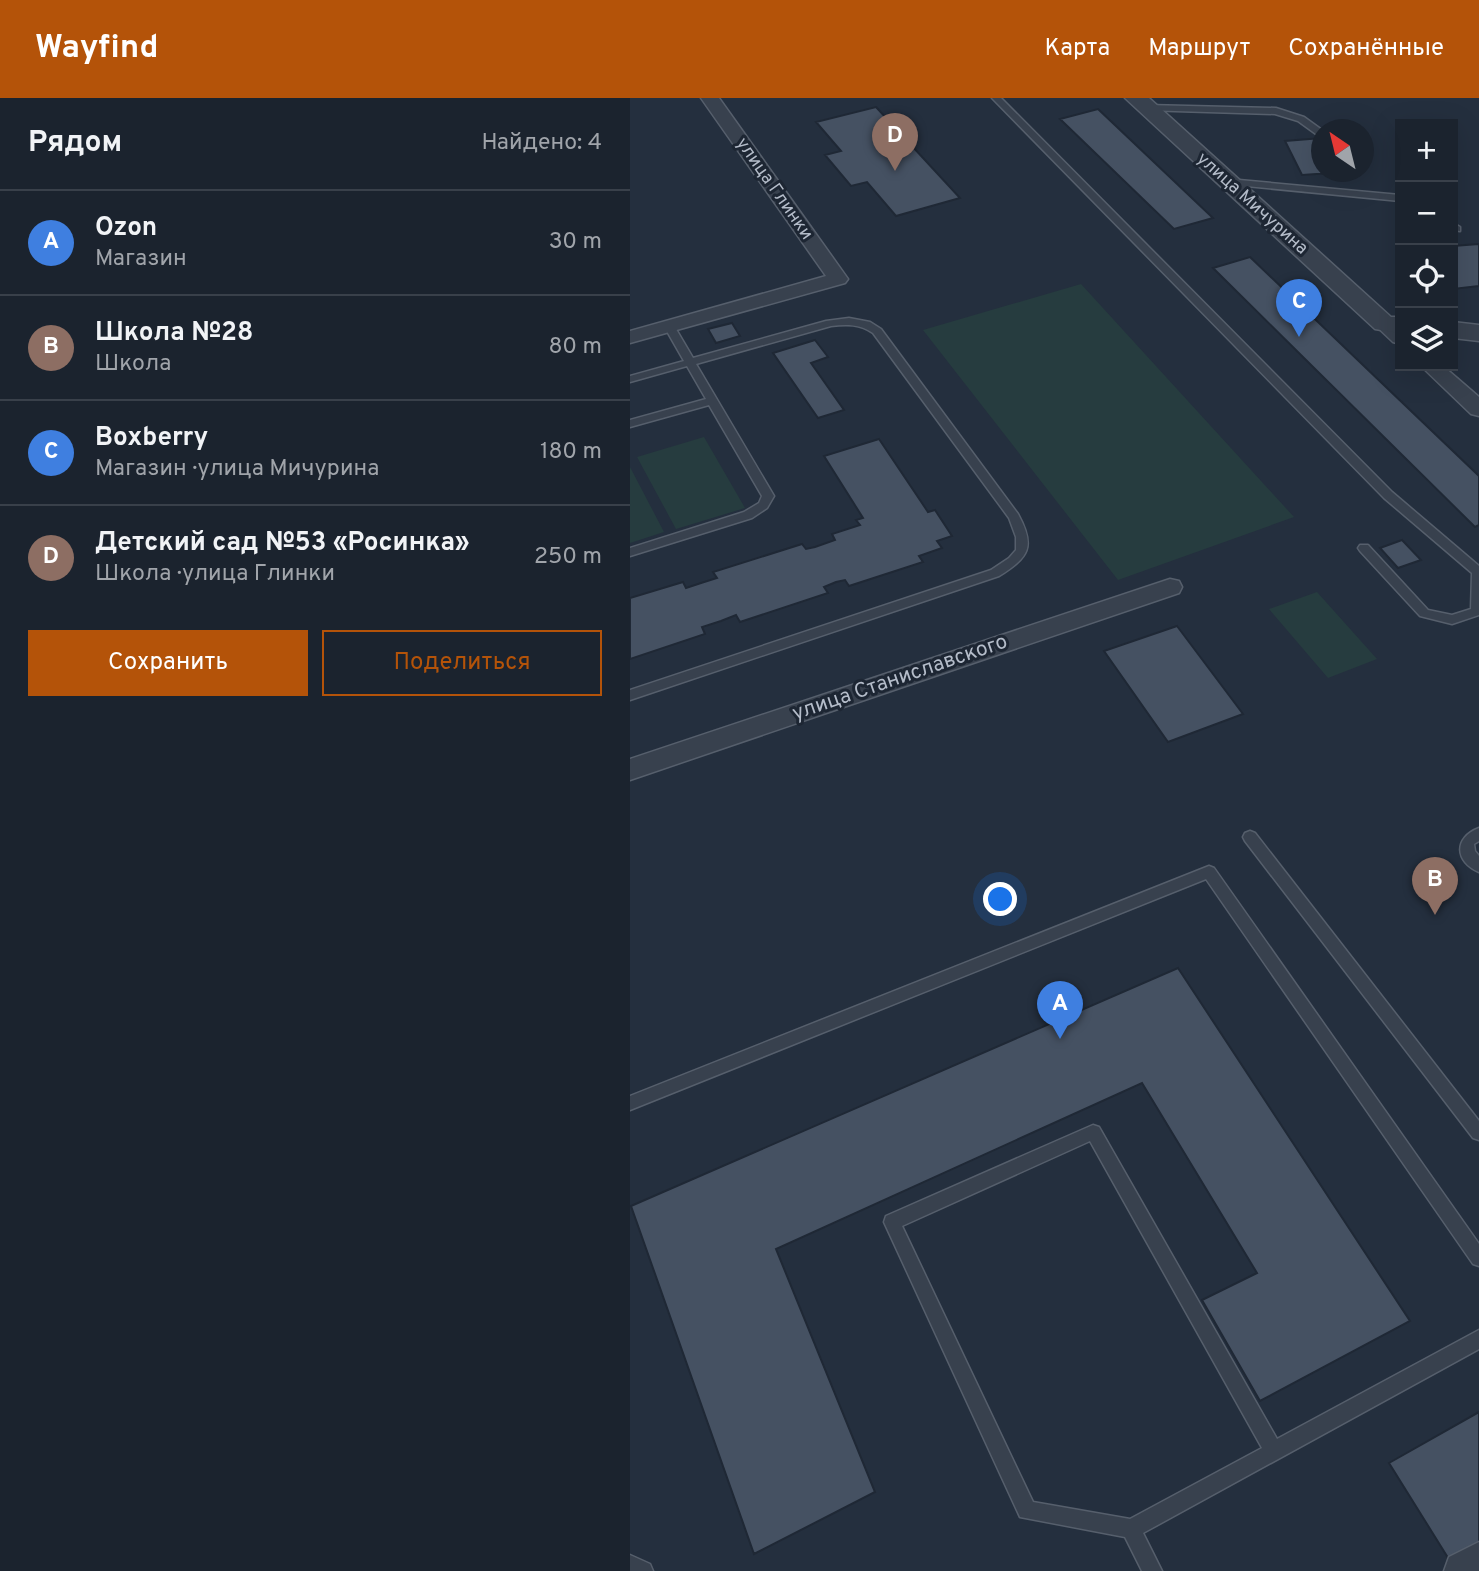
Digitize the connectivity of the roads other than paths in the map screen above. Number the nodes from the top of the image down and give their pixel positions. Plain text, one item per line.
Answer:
1 (710, 98) edge
2 (996, 98) edge
3 (1141, 103) edge
4 (1311, 126) edge
5 (1228, 181) junction
6 (1395, 198) edge
7 (669, 326) junction
8 (1395, 329) edge
9 (1458, 331) edge
10 (1479, 333) edge
11 (786, 335) junction
12 (630, 337) edge
13 (794, 347) dead end
14 (690, 362) junction
15 (1437, 371) edge
16 (630, 379) edge
17 (713, 400) junction
18 (1479, 409) edge
19 (630, 425) edge
20 (1364, 548) dead end
21 (630, 552) edge
22 (1478, 571) edge
23 (1170, 587) dead end
24 (630, 695) edge
25 (630, 770) edge
26 (1479, 834) edge
27 (1250, 837) dead end
28 (1479, 866) edge
29 (630, 1103) edge
30 (1479, 1133) edge
31 (1479, 1258) edge
32 (1479, 1339) edge
33 (1275, 1451) junction
34 (1131, 1530) junction
35 (1479, 1561) edge
36 (630, 1565) edge
37 (643, 1571) edge
38 (1152, 1571) edge
39 (1463, 1571) edge

1 - 7 street, улица Глинки
2 - 22 lane
3 - 4 lane
3 - 5 street, улица Мичурина
5 - 6 lane
5 - 8 street, улица Мичурина
7 - 12 street
7 - 14 lane
9 - 10 street
11 - 13 lane
11 - 14 lane
11 - 24 lane
14 - 16 lane
14 - 17 lane
15 - 18 street
17 - 19 lane
17 - 21 lane
20 - 22 lane
23 - 25 street, улица Станиславского
26 - 28 lane
27 - 30 lane
29 - 31 lane
32 - 33 lane
33 - 34 lane
33 - 34 lane
34 - 38 lane
35 - 39 street
36 - 37 lane

